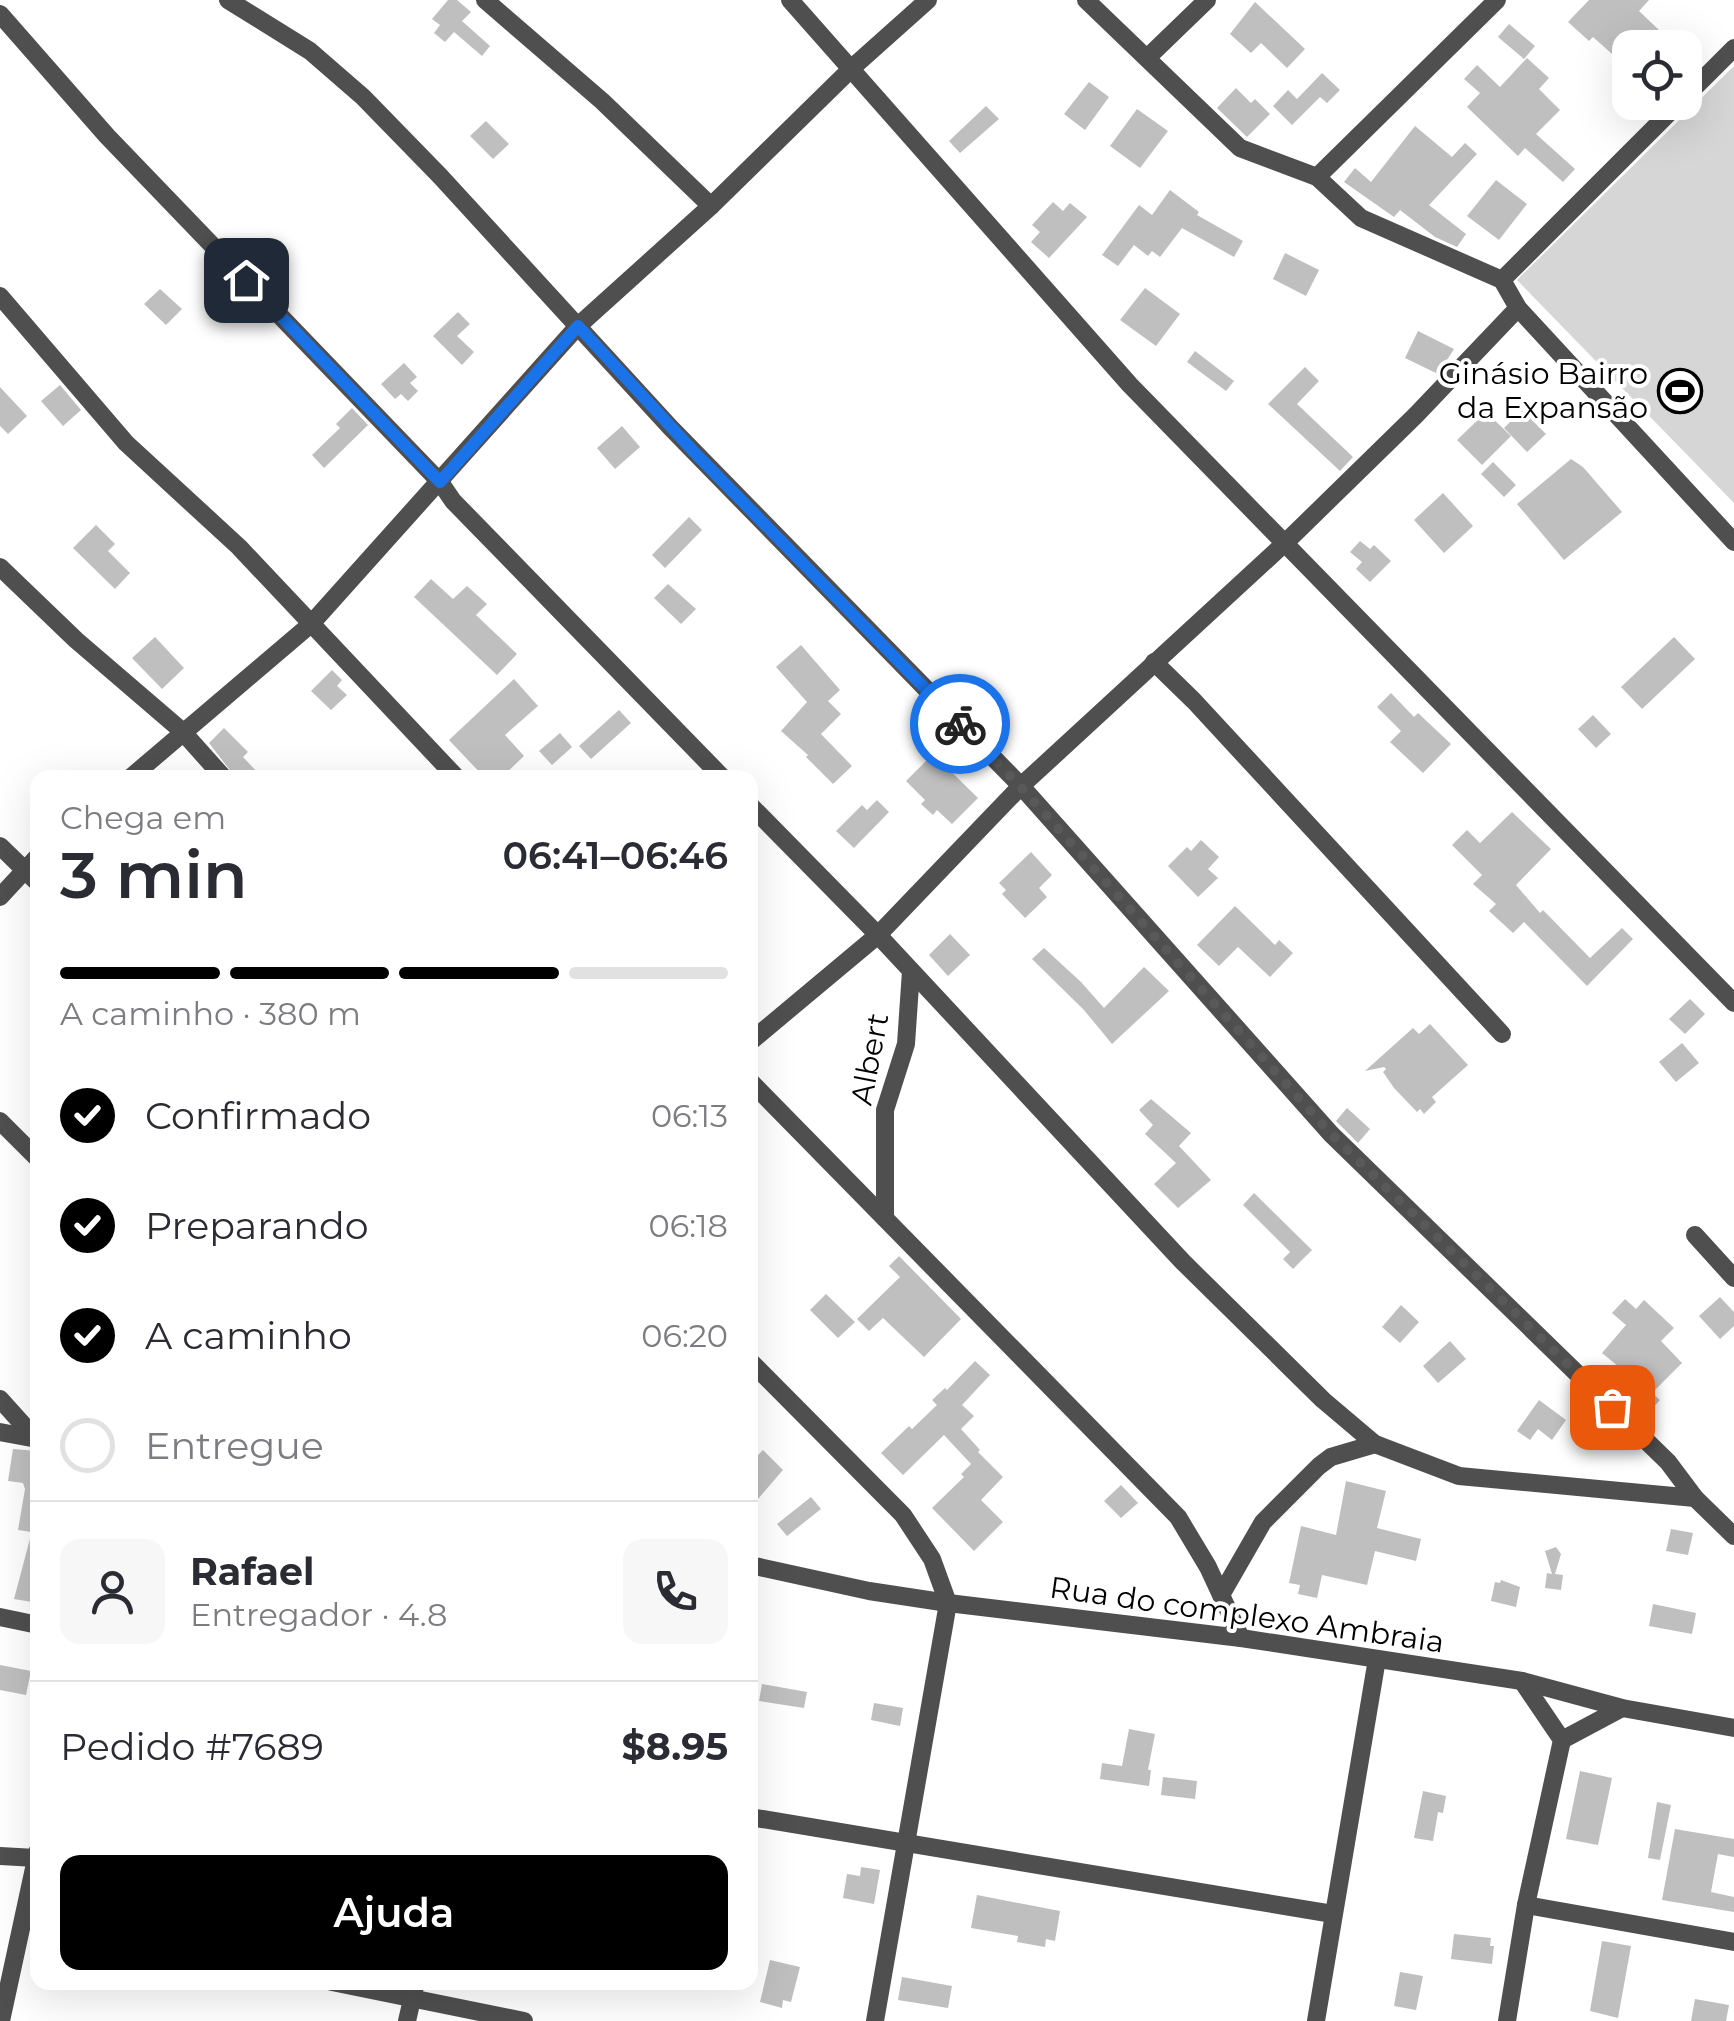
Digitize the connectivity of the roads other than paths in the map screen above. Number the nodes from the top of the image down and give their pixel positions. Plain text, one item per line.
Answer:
1 (228, 0) edge
2 (486, 0) edge
3 (790, 0) edge
4 (928, 0) edge
5 (1086, 0) edge
6 (1207, 0) edge
7 (1497, 0) edge
8 (0, 14) edge
9 (1734, 48) edge
10 (1146, 58) junction
11 (852, 67) junction
12 (1702, 80) edge
13 (1662, 120) edge
14 (1317, 177) junction
15 (711, 206) junction
16 (1502, 280) junction
17 (0, 296) edge
18 (1518, 308) junction
19 (578, 326) junction
20 (440, 482) junction
21 (1286, 542) junction
22 (1734, 542) edge
23 (0, 567) edge
24 (311, 624) junction
25 (1154, 662) junction
26 (182, 731) junction
27 (139, 770) edge
28 (217, 770) edge
29 (449, 770) edge
30 (716, 770) edge
31 (1020, 786) junction
32 (758, 812) edge
33 (0, 846) edge
34 (30, 862) edge
35 (0, 897) edge
36 (878, 935) junction
37 (911, 971) junction
38 (1734, 1003) edge
39 (1502, 1034) dead end
40 (758, 1035) edge
41 (758, 1089) edge
42 (0, 1120) edge
43 (30, 1151) edge
44 (884, 1218) junction
45 (1695, 1235) dead end
46 (1734, 1278) edge
47 (758, 1369) edge
48 (0, 1399) edge
49 (30, 1431) edge
50 (0, 1432) edge
51 (30, 1438) edge
52 (1375, 1444) junction
53 (1695, 1498) junction
54 (1734, 1536) edge
55 (758, 1567) edge
56 (1221, 1594) junction
57 (948, 1603) junction
58 (0, 1617) edge
59 (30, 1623) edge
60 (1241, 1638) junction
61 (1377, 1659) junction
62 (1522, 1681) junction
63 (1622, 1708) junction
64 (1731, 1724) edge
65 (1562, 1740) junction
66 (758, 1818) edge
67 (906, 1844) junction
68 (30, 1854) edge
69 (0, 1856) edge
70 (1526, 1905) junction
71 (1333, 1914) junction
72 (28, 1927) edge
73 (1734, 1942) edge
74 (414, 1990) edge
75 (1, 2021) edge
76 (408, 2021) edge
77 (524, 2021) edge
78 (875, 2021) edge
79 (1316, 2021) edge
80 (1507, 2021) edge

1 - 19 street
2 - 15 street
3 - 11 street
4 - 11 street
5 - 10 street
6 - 10 street
7 - 14 street
8 - 20 street
9 - 12 street
10 - 14 street
11 - 15 street
11 - 21 street
13 - 16 street
14 - 16 street
15 - 19 street
16 - 18 street
17 - 24 street
18 - 21 street
18 - 22 street
19 - 20 street
19 - 31 street
20 - 24 street
20 - 30 street
21 - 25 street
21 - 38 street
23 - 26 street
24 - 26 street
24 - 29 street
25 - 31 street
25 - 39 street
26 - 27 street
26 - 28 street
31 - 36 street
31 - 53 street
32 - 36 street
33 - 34 street
34 - 35 street
36 - 37 street
36 - 40 street
37 - 44 street, Albert
37 - 52 street
41 - 44 street
42 - 43 street
44 - 56 street
45 - 46 street
47 - 57 street
48 - 49 street
50 - 51 street
52 - 53 street
52 - 56 street
53 - 54 street
55 - 57 street, Rua do complexo Ambraia
56 - 60 street
57 - 60 street, Rua do complexo Ambraia
57 - 67 street
58 - 59 street
60 - 61 street, Rua do complexo Ambraia
61 - 62 street, Rua do complexo Ambraia
61 - 71 street
62 - 63 street, Rua do complexo Ambraia
62 - 65 street
63 - 64 street, Rua do complexo Ambraia
63 - 65 street
65 - 70 street
66 - 67 street
67 - 71 street
67 - 78 street
68 - 69 street
70 - 73 street
70 - 80 street
71 - 79 street
72 - 75 street
74 - 76 street
74 - 77 street

